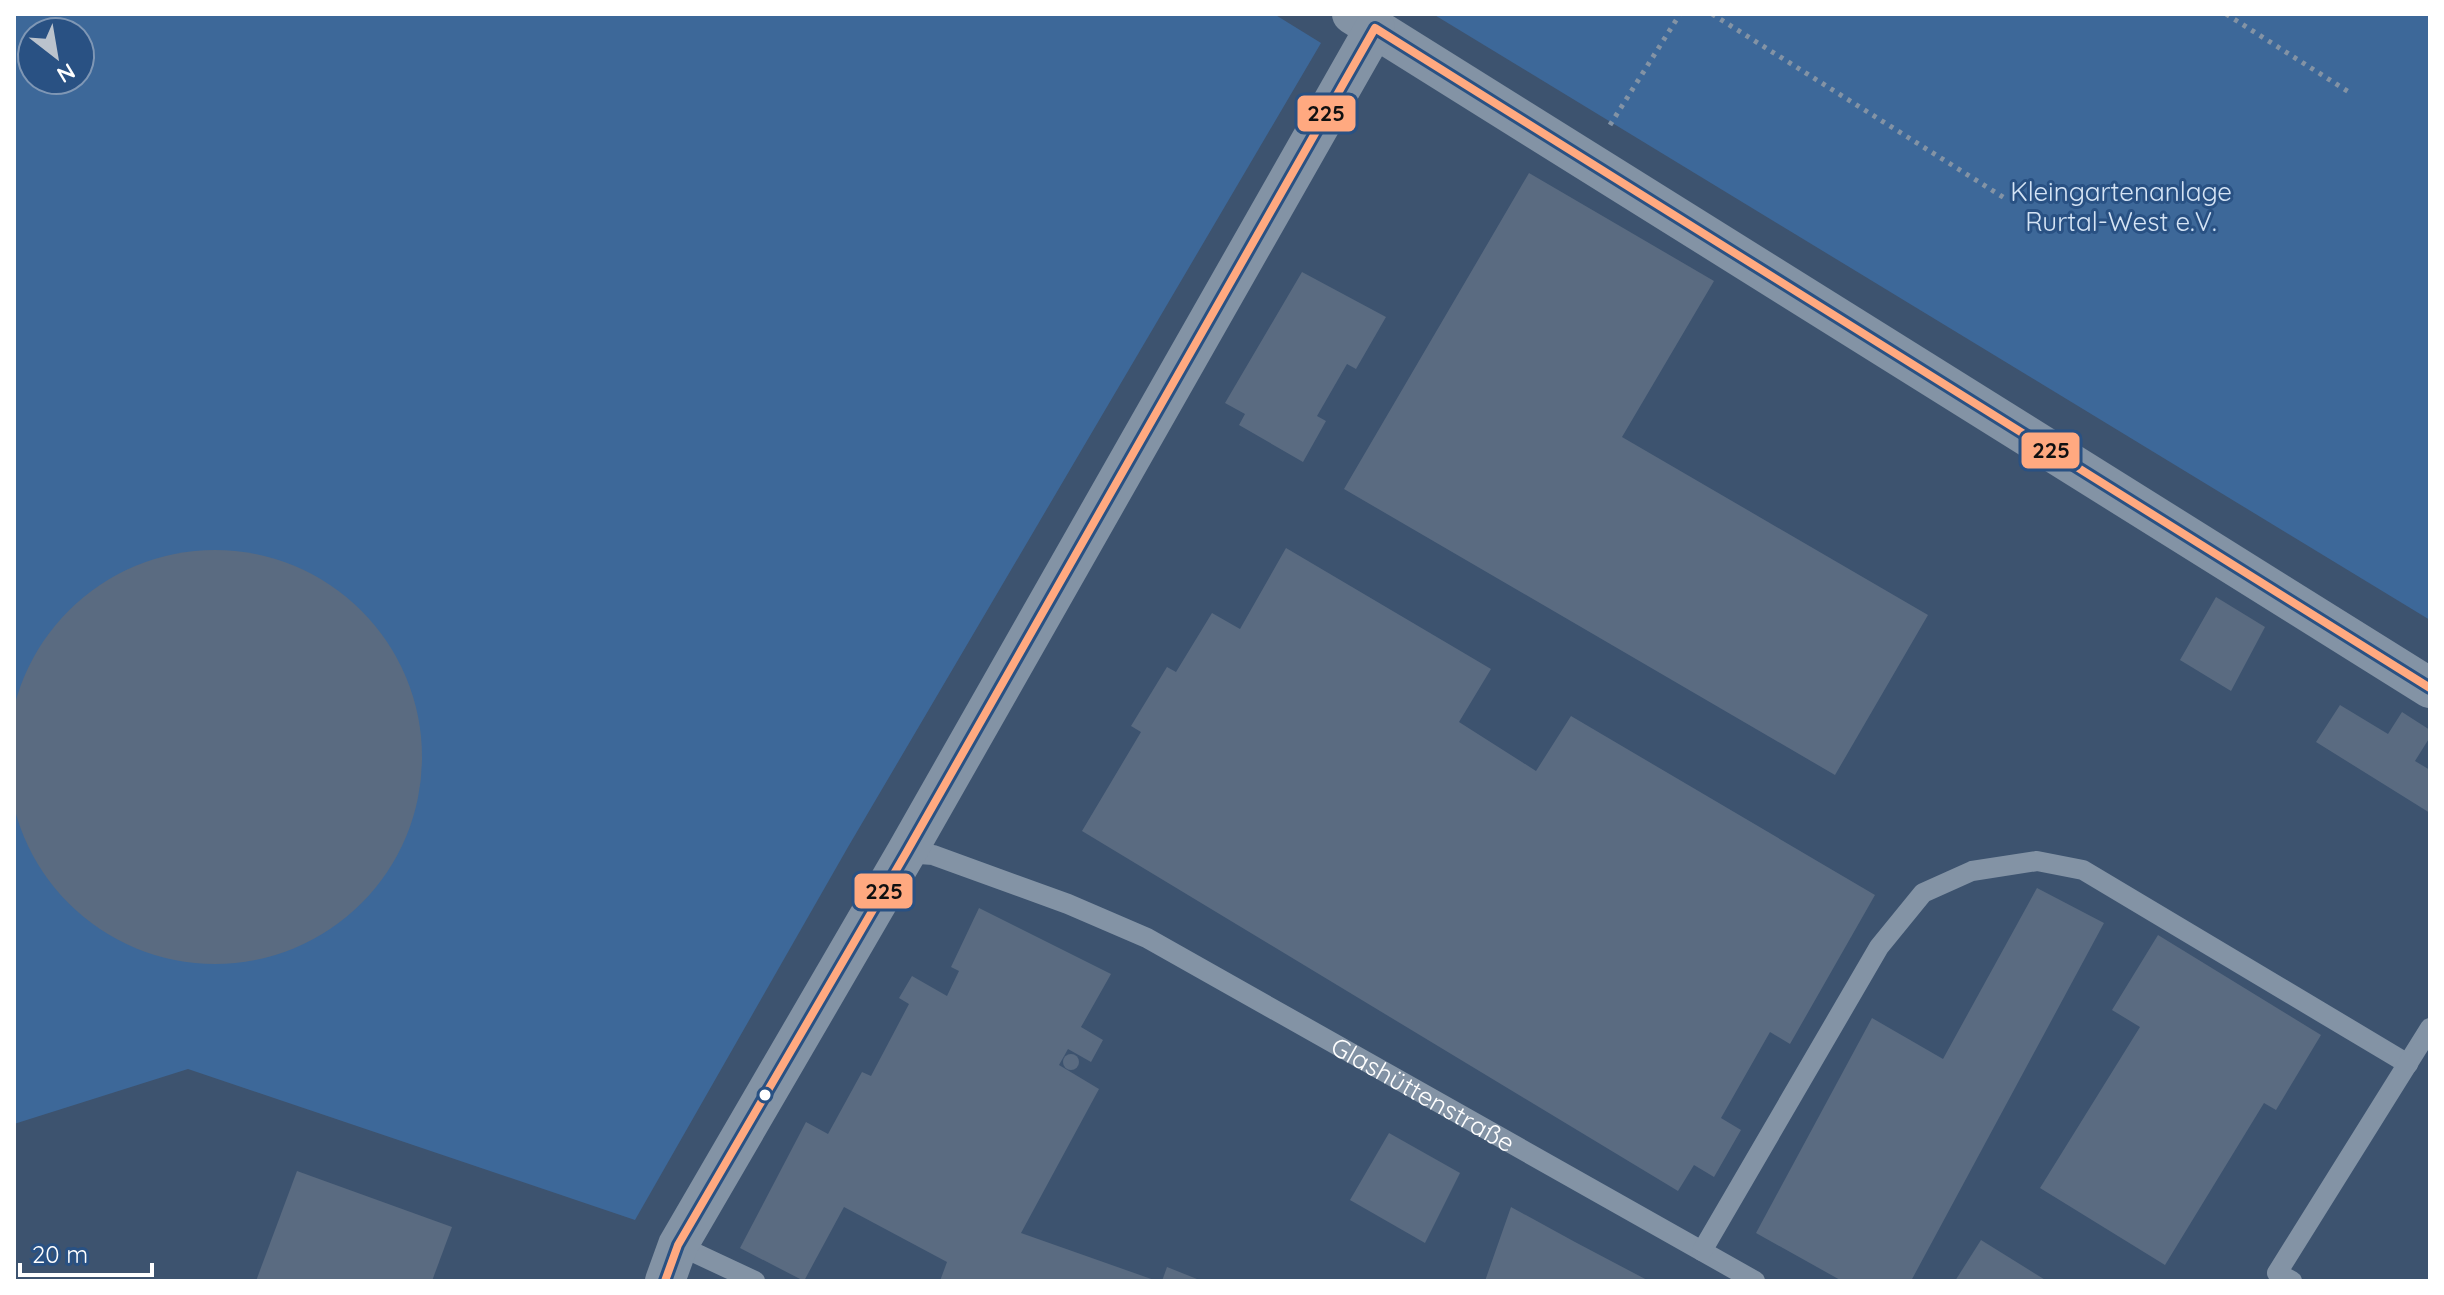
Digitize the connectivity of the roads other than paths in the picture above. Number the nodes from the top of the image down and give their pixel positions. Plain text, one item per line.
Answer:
1 (1364, 21) edge
2 (2430, 688) edge
3 (906, 853) junction
4 (2430, 1028) edge
5 (2408, 1064) junction
6 (1702, 1251) junction
7 (672, 1263) edge
8 (755, 1281) edge
9 (1755, 1281) edge
10 (2292, 1281) edge

1 - 2 street
1 - 3 street
3 - 6 lane, Glashüttenstraße
3 - 7 street
4 - 5 lane
5 - 6 lane
5 - 10 lane
6 - 9 lane, Glashüttenstraße
7 - 8 lane

